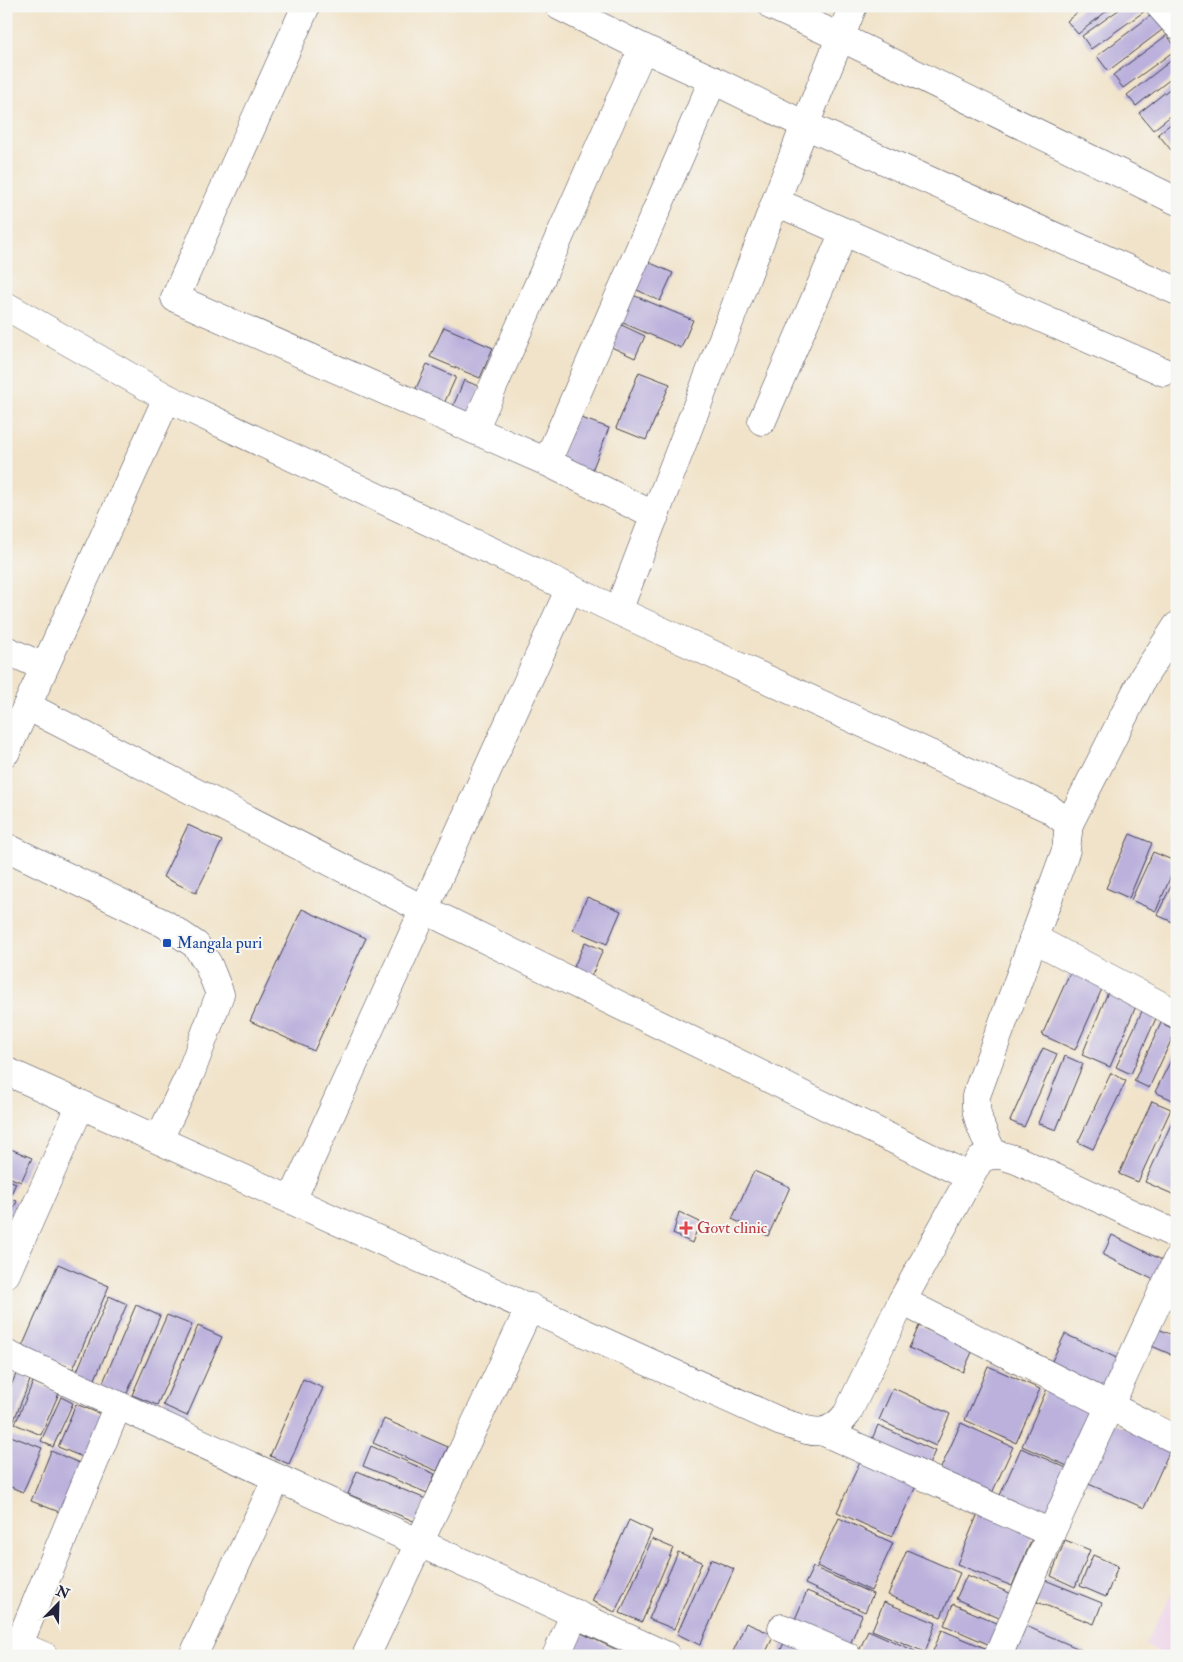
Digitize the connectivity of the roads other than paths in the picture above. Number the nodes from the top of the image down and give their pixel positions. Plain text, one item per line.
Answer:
1 (306, 6) edge
2 (560, 6) edge
3 (772, 6) edge
4 (854, 6) edge
5 (1160, 6) edge
6 (1177, 26) edge
7 (840, 37) junction
8 (643, 48) junction
9 (713, 80) junction
10 (805, 125) junction
11 (1177, 201) edge
12 (776, 202) junction
13 (844, 232) junction
14 (1177, 291) edge
15 (6, 306) edge
16 (1164, 372) dead end
17 (167, 398) junction
18 (762, 421) dead end
19 (474, 430) junction
20 (547, 462) junction
21 (655, 516) junction
22 (570, 588) junction
23 (618, 611) junction
24 (1177, 626) edge
25 (6, 650) edge
26 (44, 667) junction
27 (27, 706) junction
28 (6, 752) edge
29 (1069, 824) junction
30 (6, 847) edge
31 (424, 908) junction
32 (1033, 938) junction
33 (1177, 1014) edge
34 (6, 1071) edge
35 (81, 1104) junction
36 (159, 1139) junction
37 (993, 1154) junction
38 (970, 1177) junction
39 (292, 1200) junction
40 (1177, 1235) edge
41 (1177, 1260) edge
42 (6, 1274) edge
43 (902, 1301) junction
44 (530, 1307) junction
45 (6, 1354) edge
46 (118, 1405) junction
47 (1110, 1405) junction
48 (824, 1432) junction
49 (1177, 1440) edge
50 (277, 1478) junction
51 (1052, 1533) junction
52 (419, 1543) junction
53 (575, 1614) junction
54 (782, 1628) dead end
55 (13, 1647) edge
56 (44, 1656) edge
57 (193, 1656) edge
58 (366, 1656) edge
59 (556, 1656) edge
60 (667, 1656) edge
61 (847, 1656) edge
62 (998, 1656) edge

1 - 19 street
2 - 8 street
3 - 7 street
4 - 7 street
5 - 6 street
7 - 10 street
7 - 11 street
8 - 9 street
8 - 19 street
9 - 10 street
9 - 20 street
10 - 12 street
10 - 14 street
12 - 13 street
12 - 21 street
13 - 16 street
13 - 18 street
15 - 17 street
17 - 22 street
17 - 26 street
19 - 20 street
20 - 21 street
21 - 23 street
22 - 23 street
22 - 31 street
23 - 29 street
24 - 29 street
25 - 26 street
26 - 27 street
27 - 28 street
27 - 31 street
29 - 32 street
30 - 36 street
31 - 38 street
31 - 39 street
32 - 33 street
32 - 37 street
34 - 35 street
35 - 36 street
35 - 42 street
36 - 39 street
37 - 38 street
37 - 40 street
38 - 43 street
39 - 44 street
41 - 47 street
43 - 47 street
43 - 48 street
44 - 48 street
44 - 52 street
45 - 46 street
46 - 50 street
46 - 55 street
47 - 49 street
47 - 51 street
48 - 51 street
50 - 52 street
50 - 57 street
51 - 62 street
52 - 53 street
52 - 58 street
53 - 59 street
53 - 60 street
54 - 61 street
55 - 56 street

